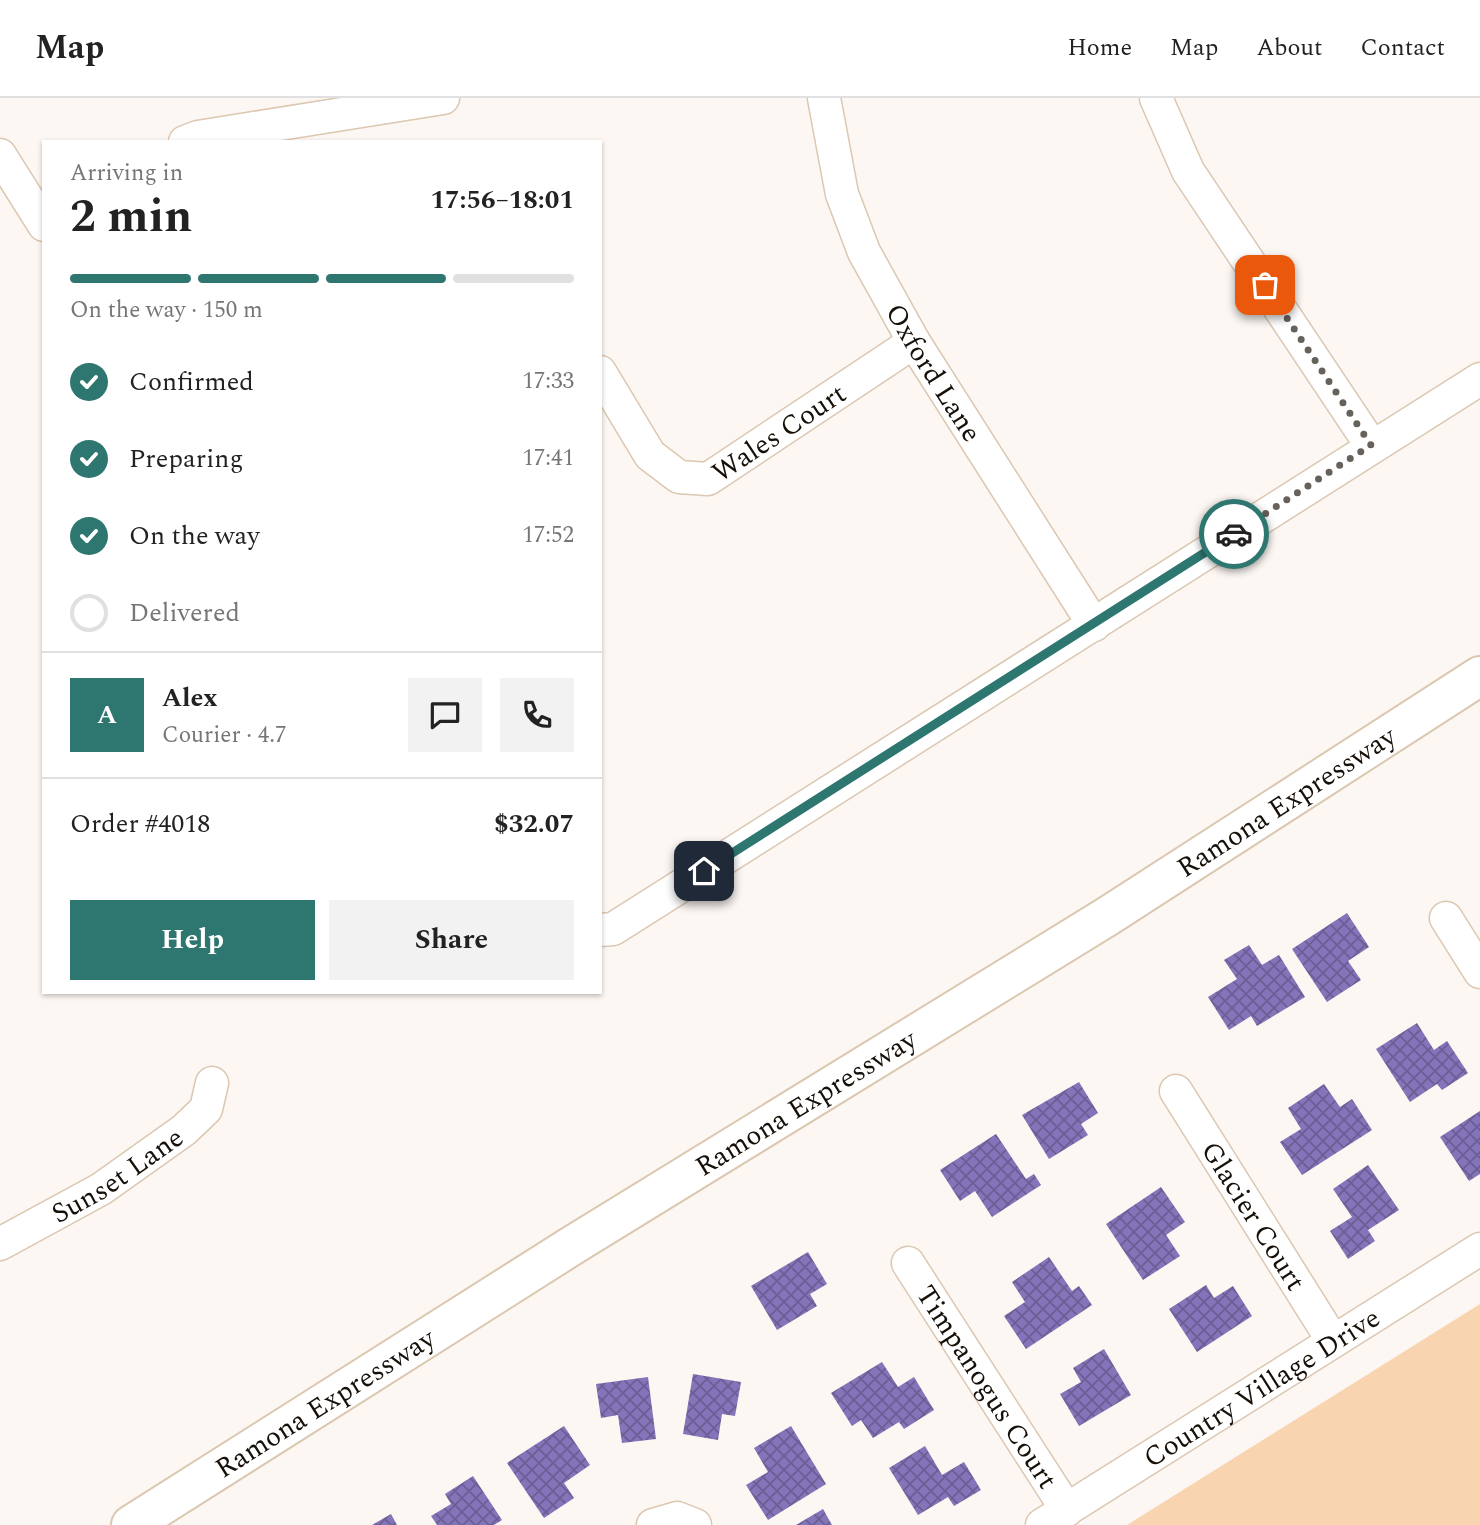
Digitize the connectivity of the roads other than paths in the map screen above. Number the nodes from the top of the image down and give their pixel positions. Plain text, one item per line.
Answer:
1 (443, 98) edge
2 (824, 98) edge
3 (1156, 98) edge
4 (190, 140) edge
5 (0, 155) edge
6 (42, 220) edge
7 (914, 342) junction
8 (602, 375) edge
9 (1480, 379) edge
10 (1371, 445) junction
11 (1094, 625) junction
12 (1480, 676) edge
13 (1446, 918) dead end
14 (602, 930) edge
15 (1480, 972) edge
16 (212, 1083) dead end
17 (1176, 1091) dead end
18 (0, 1244) edge
19 (1480, 1249) edge
20 (908, 1262) dead end
21 (1333, 1341) junction
22 (1054, 1517) edge
23 (131, 1525) edge

1 - 4 street
2 - 7 street, Oxford Lane
3 - 10 street
5 - 6 street
7 - 8 street, Wales Court
7 - 11 street, Oxford Lane
9 - 10 street
10 - 11 street
11 - 14 street
12 - 23 main road, Ramona Expressway
13 - 15 street
16 - 18 street, Sunset Lane
17 - 21 street, Glacier Court
19 - 21 street, Country Village Drive
20 - 22 street, Timpanogus Court
21 - 22 street, Country Village Drive

